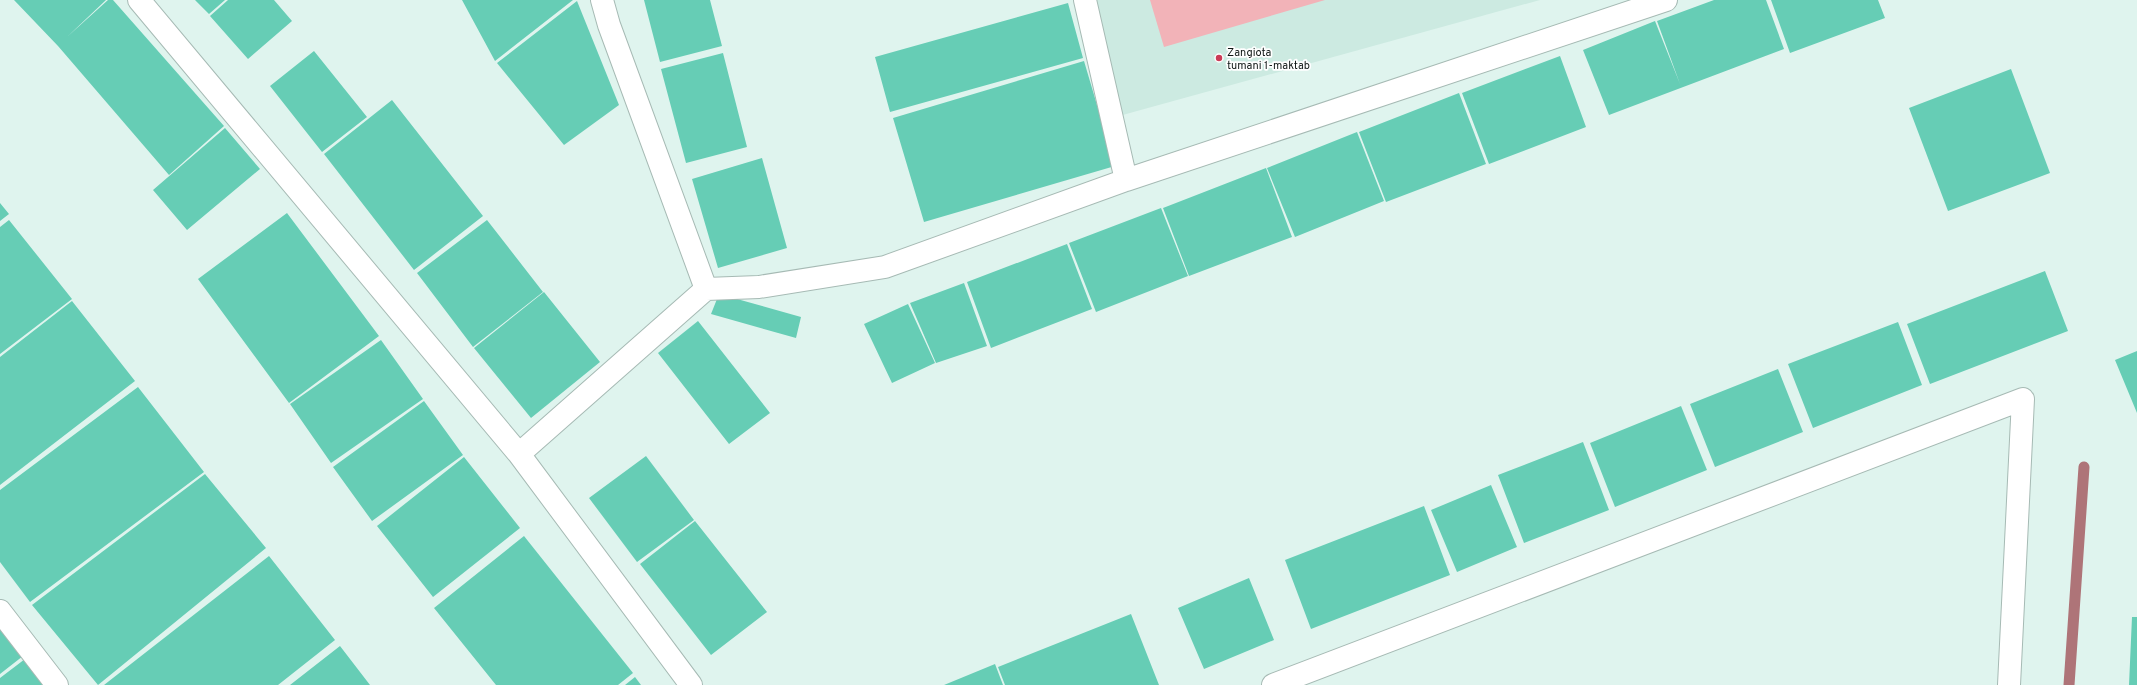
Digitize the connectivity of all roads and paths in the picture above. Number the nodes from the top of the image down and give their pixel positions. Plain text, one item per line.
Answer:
1 (139, 0) edge
2 (602, 0) edge
3 (1085, 0) edge
4 (1666, 0) edge
5 (1126, 180) junction
6 (706, 289) junction
7 (520, 454) junction
8 (0, 611) edge
9 (57, 685) edge
10 (691, 685) edge
11 (1273, 685) edge
12 (2009, 685) edge

1 - 7 street
2 - 6 street
3 - 5 street
4 - 5 street
5 - 6 street
6 - 7 street
7 - 10 street
8 - 9 street
11 - 12 street

